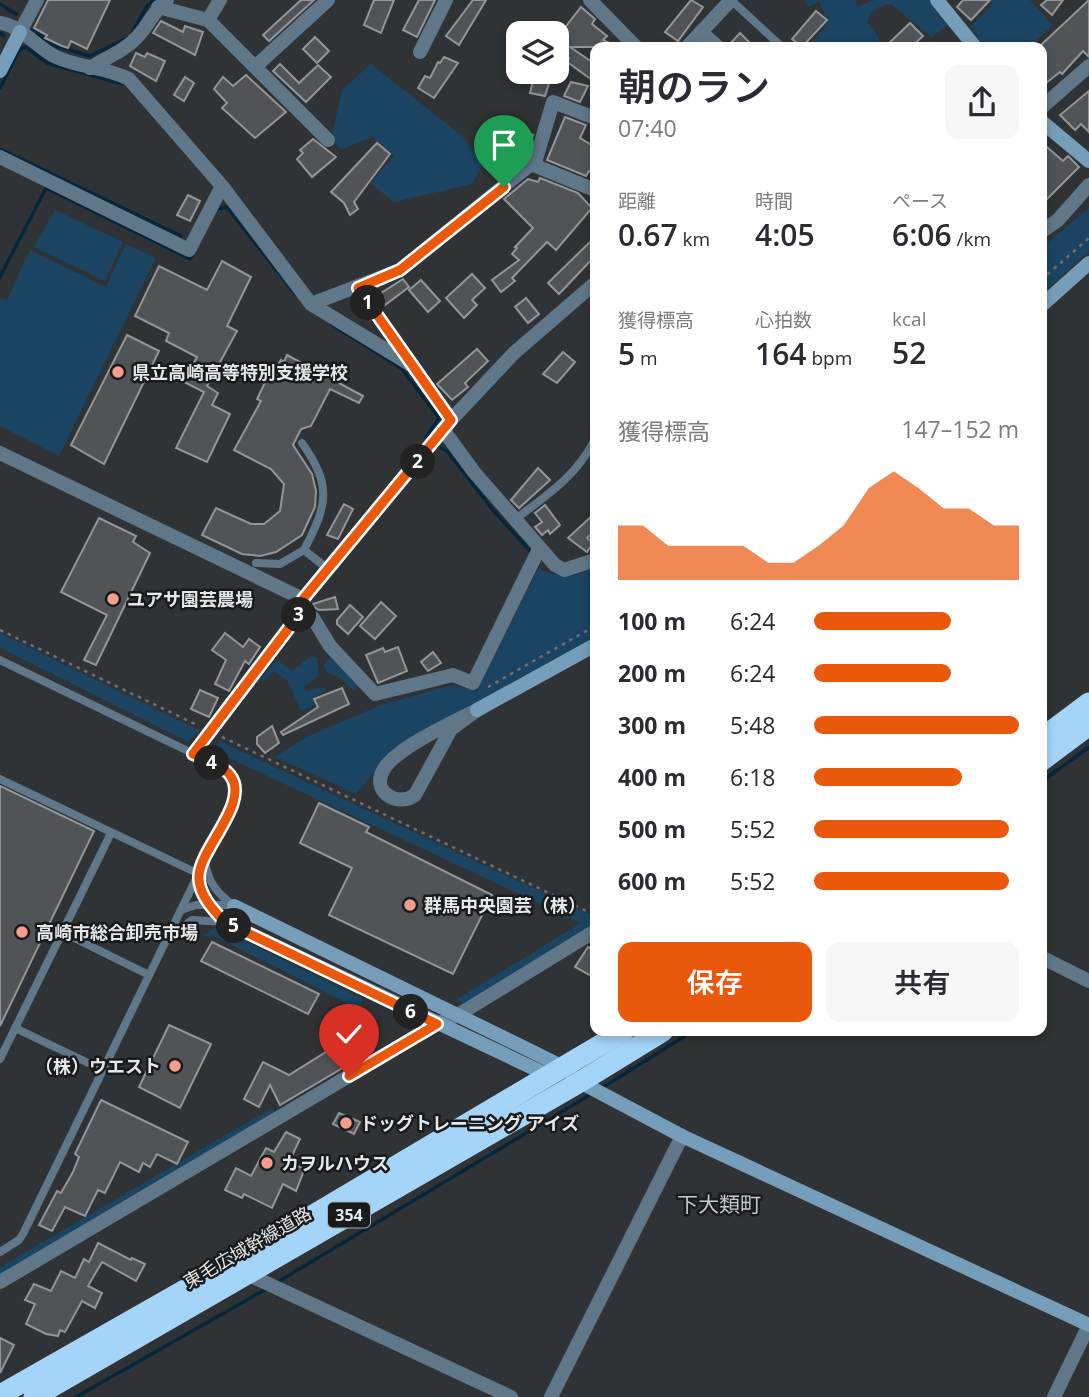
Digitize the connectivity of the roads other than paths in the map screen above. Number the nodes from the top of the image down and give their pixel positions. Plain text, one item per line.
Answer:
1 (37, 0) edge
2 (220, 0) edge
3 (328, 0) edge
4 (446, 0) edge
5 (590, 0) edge
6 (731, 0) edge
7 (937, 0) edge
8 (162, 4) edge
9 (208, 20) junction
10 (0, 23) edge
11 (20, 32) junction
12 (701, 32) junction
13 (631, 42) edge
14 (692, 42) edge
15 (712, 42) edge
16 (777, 42) edge
17 (971, 42) edge
18 (419, 52) dead end
19 (257, 65) junction
20 (1089, 66) edge
21 (90, 68) junction
22 (0, 71) edge
23 (1047, 103) edge
24 (590, 116) edge
25 (1047, 126) edge
26 (328, 140) dead end
27 (0, 157) edge
28 (1089, 161) edge
29 (531, 164) junction
30 (1089, 185) edge
31 (222, 186) junction
32 (590, 188) edge
33 (1047, 228) edge
34 (1089, 263) edge
35 (590, 287) edge
36 (358, 288) junction
37 (1047, 301) edge
38 (311, 304) junction
39 (411, 365) junction
40 (447, 425) junction
41 (302, 443) dead end
42 (590, 449) edge
43 (0, 453) edge
44 (514, 520) junction
45 (539, 549) junction
46 (304, 550) junction
47 (590, 562) edge
48 (256, 563) dead end
49 (328, 569) junction
50 (302, 606) junction
51 (590, 648) edge
52 (0, 660) edge
53 (1089, 704) edge
54 (477, 710) junction
55 (1089, 725) edge
56 (1047, 735) edge
57 (193, 754) junction
58 (1047, 756) edge
59 (0, 779) edge
60 (111, 833) junction
61 (205, 861) junction
62 (199, 874) junction
63 (209, 904) junction
64 (234, 906) junction
65 (181, 910) junction
66 (225, 922) junction
67 (62, 932) junction
68 (590, 934) edge
69 (167, 939) junction
70 (1047, 960) edge
71 (149, 975) junction
72 (1089, 981) edge
73 (458, 1015) junction
74 (437, 1024) junction
75 (15, 1028) junction
76 (616, 1036) edge
77 (655, 1036) edge
78 (0, 1059) edge
79 (103, 1070) junction
80 (555, 1072) junction
81 (580, 1083) junction
82 (682, 1136) junction
83 (0, 1252) edge
84 (247, 1274) junction
85 (0, 1282) edge
86 (1089, 1325) edge
87 (0, 1395) edge
88 (34, 1397) edge
89 (511, 1397) edge
90 (551, 1397) edge
91 (1054, 1397) edge

1 - 11 street
2 - 9 street
3 - 19 street
4 - 18 street
5 - 13 street
6 - 12 street
6 - 16 lane
7 - 17 street
8 - 9 street
8 - 21 street
9 - 19 street
10 - 11 street
11 - 21 street
11 - 22 street
12 - 14 street
12 - 15 street
19 - 26 street
20 - 23 street
21 - 31 street
24 - 29 street
25 - 28 street
27 - 31 street
29 - 32 street
29 - 36 street
30 - 33 street
31 - 38 street
34 - 37 street
35 - 40 street
36 - 38 street
36 - 39 street
38 - 39 street
39 - 40 street
40 - 44 street
40 - 49 street
41 - 46 lane
42 - 44 lane
43 - 50 street
44 - 45 street
45 - 47 street
45 - 50 street
46 - 48 lane
46 - 49 lane
49 - 50 street
50 - 57 street
51 - 54 street
52 - 57 lane
53 - 56 highway
54 - 54 street
55 - 58 highway
57 - 61 lane
59 - 60 lane
60 - 62 lane
60 - 67 lane
61 - 62 lane
61 - 64 lane
62 - 63 lane
62 - 65 lane
63 - 64 lane
63 - 65 lane
63 - 66 lane
64 - 73 street
65 - 69 lane
66 - 69 lane
66 - 74 street
67 - 71 lane
67 - 75 lane
68 - 73 street
69 - 71 lane
70 - 72 street
71 - 79 lane
73 - 74 street
73 - 80 street
74 - 80 street
74 - 85 street
75 - 78 lane
75 - 79 lane
76 - 80 highway, 東毛広域幹線道路 / 354
77 - 81 highway, 東毛広域幹線道路 / 354
79 - 83 lane
80 - 81 street
80 - 87 highway, 東毛広域幹線道路 / 354
81 - 82 street
81 - 84 highway, 東毛広域幹線道路 / 354
82 - 86 street
82 - 90 street
84 - 88 highway, 東毛広域幹線道路 / 354
84 - 89 street
86 - 91 street

